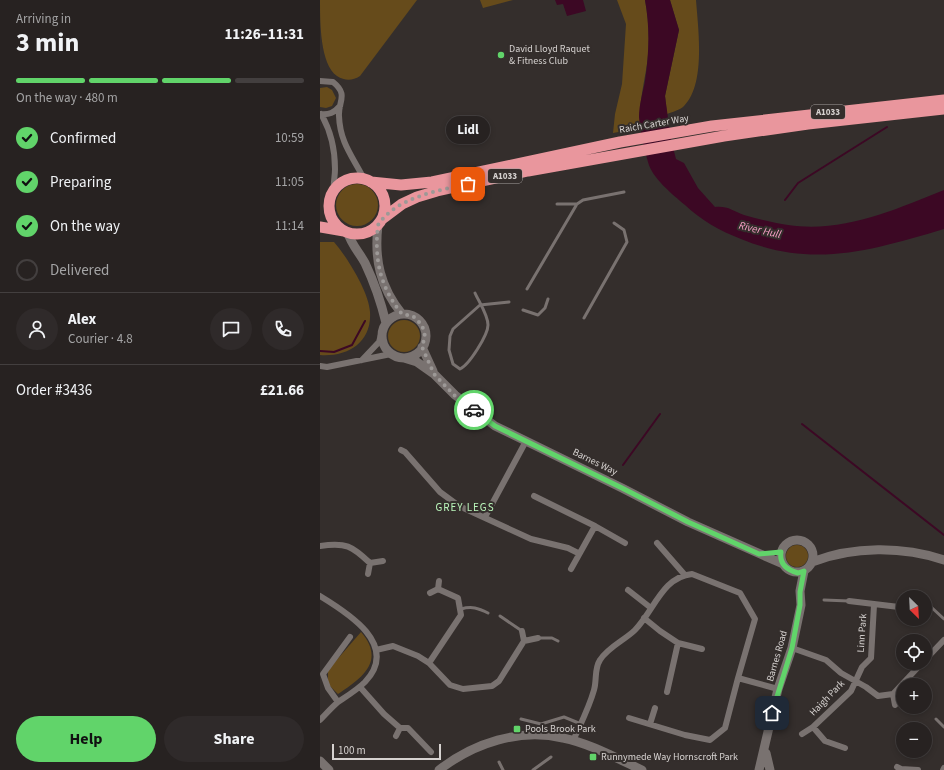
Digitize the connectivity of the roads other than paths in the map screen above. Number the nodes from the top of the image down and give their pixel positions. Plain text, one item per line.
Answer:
1 (320, 80) edge
2 (944, 100) edge
3 (341, 105) junction
4 (944, 108) edge
5 (321, 114) edge
6 (368, 181) junction
7 (624, 192) dead end
8 (333, 193) junction
9 (320, 201) edge
10 (556, 204) dead end
11 (577, 204) junction
12 (380, 222) junction
13 (614, 223) dead end
14 (320, 227) edge
15 (346, 232) junction
16 (528, 289) dead end
17 (474, 293) dead end
18 (548, 299) dead end
19 (509, 302) dead end
20 (480, 305) junction
21 (523, 310) dead end
22 (402, 314) junction
23 (584, 318) dead end
24 (386, 323) junction
25 (382, 332) junction
26 (422, 347) junction
27 (391, 354) junction
28 (404, 358) junction
29 (362, 360) junction
30 (320, 366) edge
31 (434, 374) junction
32 (526, 441) junction
33 (401, 450) dead end
34 (534, 496) dead end
35 (485, 516) junction
36 (594, 526) junction
37 (625, 543) dead end
38 (657, 543) dead end
39 (320, 546) edge
40 (811, 547) junction
41 (781, 552) junction
42 (578, 553) junction
43 (759, 554) junction
44 (831, 554) junction
45 (944, 560) edge
46 (383, 561) dead end
47 (812, 562) junction
48 (370, 564) junction
49 (783, 564) junction
50 (571, 569) dead end
51 (804, 571) junction
52 (792, 572) junction
53 (368, 574) dead end
54 (684, 574) junction
55 (439, 581) dead end
56 (438, 589) junction
57 (628, 590) dead end
58 (800, 592) junction
59 (430, 593) dead end
60 (320, 596) edge
61 (824, 600) dead end
62 (849, 601) joint
63 (874, 605) junction
64 (896, 607) edge
65 (651, 608) junction
66 (932, 608) edge
67 (461, 609) junction
68 (488, 613) dead end
69 (500, 616) dead end
70 (644, 618) junction
71 (944, 619) edge
72 (522, 631) joint
73 (350, 638) dead end
74 (538, 638) joint
75 (944, 640) edge
76 (524, 641) junction
77 (558, 641) dead end
78 (678, 643) junction
79 (792, 648) junction
80 (702, 649) dead end
81 (376, 650) junction
82 (932, 653) edge
83 (429, 663) junction
84 (915, 670) edge
85 (738, 678) junction
86 (855, 681) junction
87 (360, 687) junction
88 (778, 689) junction
89 (667, 692) dead end
90 (893, 694) junction
91 (338, 702) junction
92 (895, 705) dead end
93 (655, 708) dead end
94 (629, 718) dead end
95 (521, 719) dead end
96 (936, 719) dead end
97 (320, 720) edge
98 (581, 724) junction
99 (650, 724) junction
100 (944, 727) edge
101 (400, 728) junction
102 (813, 728) junction
103 (802, 734) dead end
104 (396, 736) dead end
105 (573, 741) junction
106 (845, 748) dead end
107 (765, 749) junction
108 (431, 752) dead end
109 (551, 757) dead end
110 (320, 761) edge
111 (499, 762) dead end
112 (897, 767) dead end
113 (329, 770) edge
114 (439, 770) edge
115 (504, 770) edge
116 (533, 770) edge
117 (642, 770) edge
118 (759, 770) edge
119 (770, 770) edge
120 (918, 770) edge

1 - 3 street
2 - 6 highway, Raich Carter Way / A1033
3 - 5 street
3 - 6 street
4 - 12 highway, A1033
5 - 8 street
6 - 8 highway, A1033
6 - 12 highway
7 - 11 lane
8 - 9 highway, A1033
8 - 15 highway
10 - 11 lane
11 - 16 lane
12 - 15 highway, A1033
12 - 22 street
13 - 23 lane
14 - 15 highway, A1033
15 - 24 street
17 - 20 lane
18 - 21 lane
19 - 20 lane
20 - 20 lane
22 - 24 street
22 - 26 street
24 - 25 street
25 - 27 street
25 - 29 street
26 - 28 street
26 - 31 street, Barnes Way
27 - 28 street
27 - 29 street
28 - 31 street, Barnes Way
29 - 30 street
31 - 32 street, Barnes Way
32 - 35 street
32 - 43 street, Barnes Way
33 - 35 street
34 - 36 street
35 - 42 street
36 - 37 street
36 - 42 street
38 - 54 street
39 - 48 street
40 - 41 street
40 - 44 street
40 - 47 street
41 - 43 street, Barnes Way
41 - 49 street
42 - 50 street
43 - 49 street, Barnes Way
44 - 45 street
44 - 47 street
46 - 48 street
47 - 51 street
48 - 53 street
49 - 52 street
51 - 52 street
51 - 58 street, Barnes Road
52 - 58 street, Barnes Road
54 - 65 street
54 - 85 street
55 - 56 street
56 - 59 street
56 - 67 street
57 - 65 street
58 - 79 street, Barnes Road
60 - 81 street
61 - 62 lane
62 - 63 street, Linn Park
63 - 64 street, Linn Park
63 - 86 street, Linn Park
65 - 70 street
66 - 71 lane
67 - 68 lane
67 - 83 street
69 - 72 lane
70 - 78 street
70 - 98 street
72 - 76 street
73 - 91 street
74 - 76 street
74 - 77 lane
75 - 82 street
76 - 83 street
78 - 80 street
78 - 89 street
79 - 86 street
79 - 88 street, Barnes Road
81 - 83 street
81 - 87 street
84 - 90 street
85 - 88 street
85 - 99 street
86 - 90 street
86 - 102 street, Haigh Park
87 - 91 street
87 - 101 street
88 - 107 street, Barnes Road
90 - 92 street
91 - 97 street
93 - 99 street
94 - 99 street
95 - 98 lane
96 - 100 lane
98 - 105 street
101 - 104 street
101 - 108 street
102 - 103 street, Haigh Park
102 - 106 street, Haigh Park
105 - 114 street
105 - 117 street
107 - 118 street, Barnes Road
107 - 119 street, Barnes Road
109 - 116 lane
110 - 113 street
111 - 115 lane
112 - 120 street

